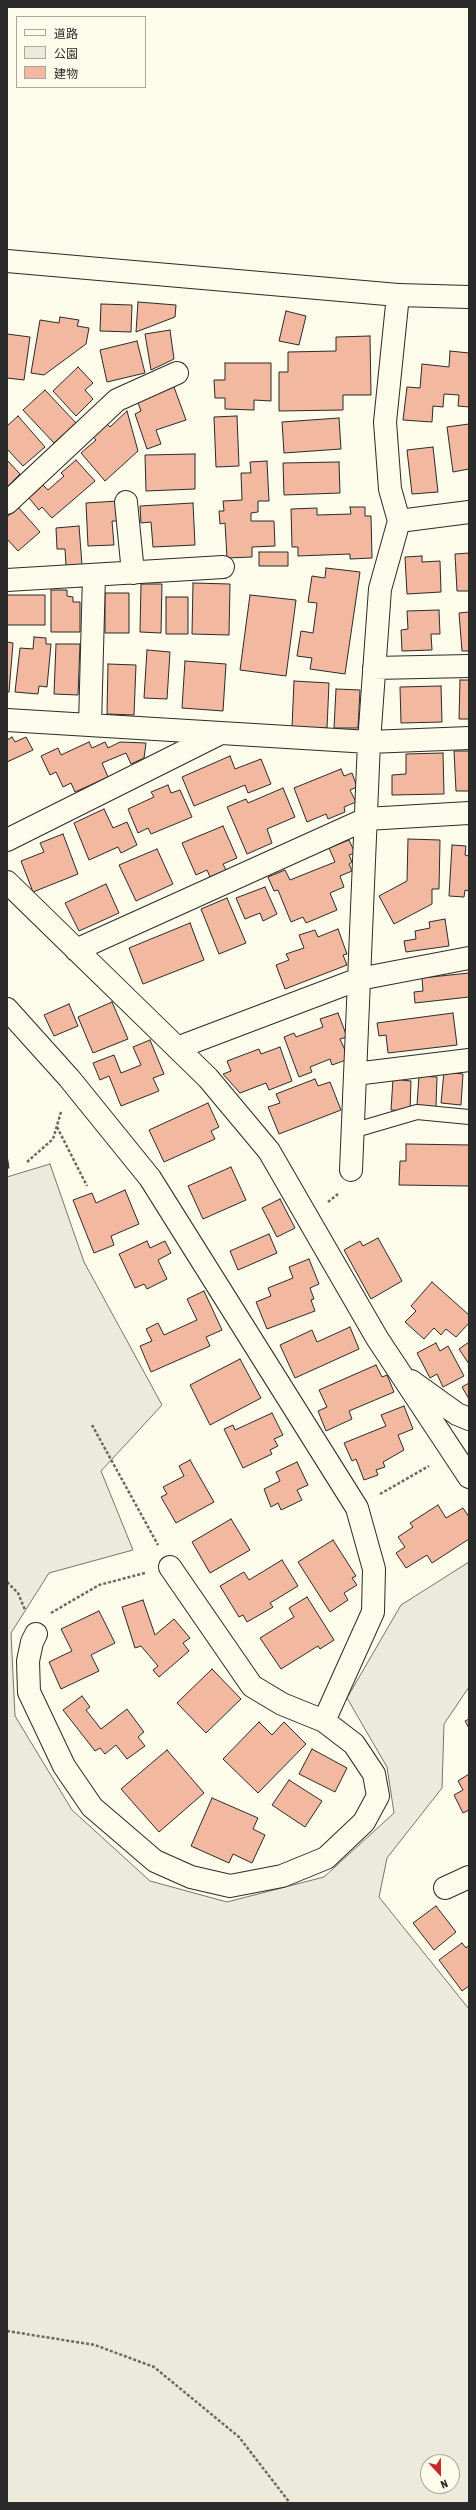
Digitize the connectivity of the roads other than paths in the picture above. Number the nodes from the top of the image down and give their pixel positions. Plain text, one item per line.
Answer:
1 (7, 261) edge
2 (398, 295) junction
3 (469, 297) edge
4 (177, 373) dead end
5 (126, 502) dead end
6 (7, 503) edge
7 (469, 512) edge
8 (399, 521) junction
9 (223, 567) dead end
10 (133, 573) junction
11 (94, 575) junction
12 (7, 580) edge
13 (469, 666) edge
14 (374, 668) junction
15 (7, 720) edge
16 (90, 725) junction
17 (222, 733) junction
18 (469, 738) edge
19 (369, 742) junction
20 (469, 813) edge
21 (366, 819) junction
22 (7, 840) edge
23 (7, 882) edge
24 (76, 950) junction
25 (469, 958) edge
26 (359, 979) junction
27 (7, 1008) edge
28 (177, 1048) junction
29 (469, 1060) edge
30 (355, 1074) junction
31 (469, 1117) edge
32 (352, 1131) junction
33 (351, 1170) road end
34 (399, 1372) junction
35 (469, 1418) edge
36 (469, 1477) edge
37 (170, 1567) road end
38 (36, 1634) road end
39 (324, 1721) junction
40 (469, 1877) edge
41 (445, 1888) dead end

1 - 2 street
2 - 3 street
2 - 8 street
4 - 6 street
5 - 10 street
7 - 8 street
8 - 14 street
9 - 10 street
10 - 11 street
11 - 12 street
11 - 16 street
13 - 14 street
14 - 19 street
15 - 16 street
16 - 17 street
17 - 19 street
17 - 22 street
18 - 19 street
19 - 21 street
20 - 21 street
21 - 24 street
21 - 26 street
23 - 24 street
24 - 28 street
25 - 26 street
26 - 28 street
26 - 30 street
27 - 39 street
28 - 34 street
29 - 30 street
30 - 32 street
31 - 32 lane
32 - 33 street
34 - 35 street
34 - 36 street
37 - 39 street
38 - 39 street
40 - 41 street

